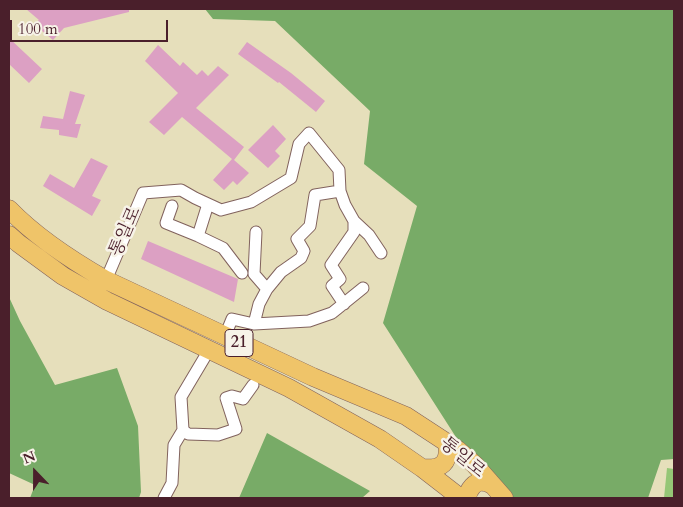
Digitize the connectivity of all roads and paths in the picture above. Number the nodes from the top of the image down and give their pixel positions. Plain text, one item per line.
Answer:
1 (340, 191) junction
2 (208, 204) junction
3 (172, 206) dead end
4 (9, 209) edge
5 (354, 221) junction
6 (256, 232) dead end
7 (9, 235) edge
8 (198, 236) junction
9 (381, 253) dead end
10 (242, 273) dead end
11 (106, 280) junction
12 (363, 288) dead end
13 (267, 289) junction
14 (344, 304) junction
15 (254, 324) junction
16 (225, 336) junction
17 (209, 350) junction
18 (253, 385) dead end
19 (183, 430) junction
20 (447, 443) junction
21 (422, 468) junction
22 (498, 492) edge
23 (164, 498) edge
24 (460, 498) edge
25 (467, 498) edge

1 - 2 street, 통일로
1 - 5 street, 통일로
1 - 13 street
2 - 8 street
2 - 11 street, 통일로
3 - 8 street
4 - 11 main road, 통일로 / 21
5 - 9 street, 통일로
5 - 14 street
6 - 13 street
7 - 17 main road, 통일로 / 21
8 - 10 street
11 - 16 main road, 통일로 / 21
12 - 14 street
13 - 15 street
14 - 15 street
15 - 16 street
16 - 20 main road, 통일로 / 21
17 - 19 street
17 - 21 main road, 통일로 / 21
18 - 19 street
19 - 23 street
20 - 21 main road
20 - 22 main road, 통일로 / 21
21 - 24 main road, 통일로 / 21
22 - 25 main road

